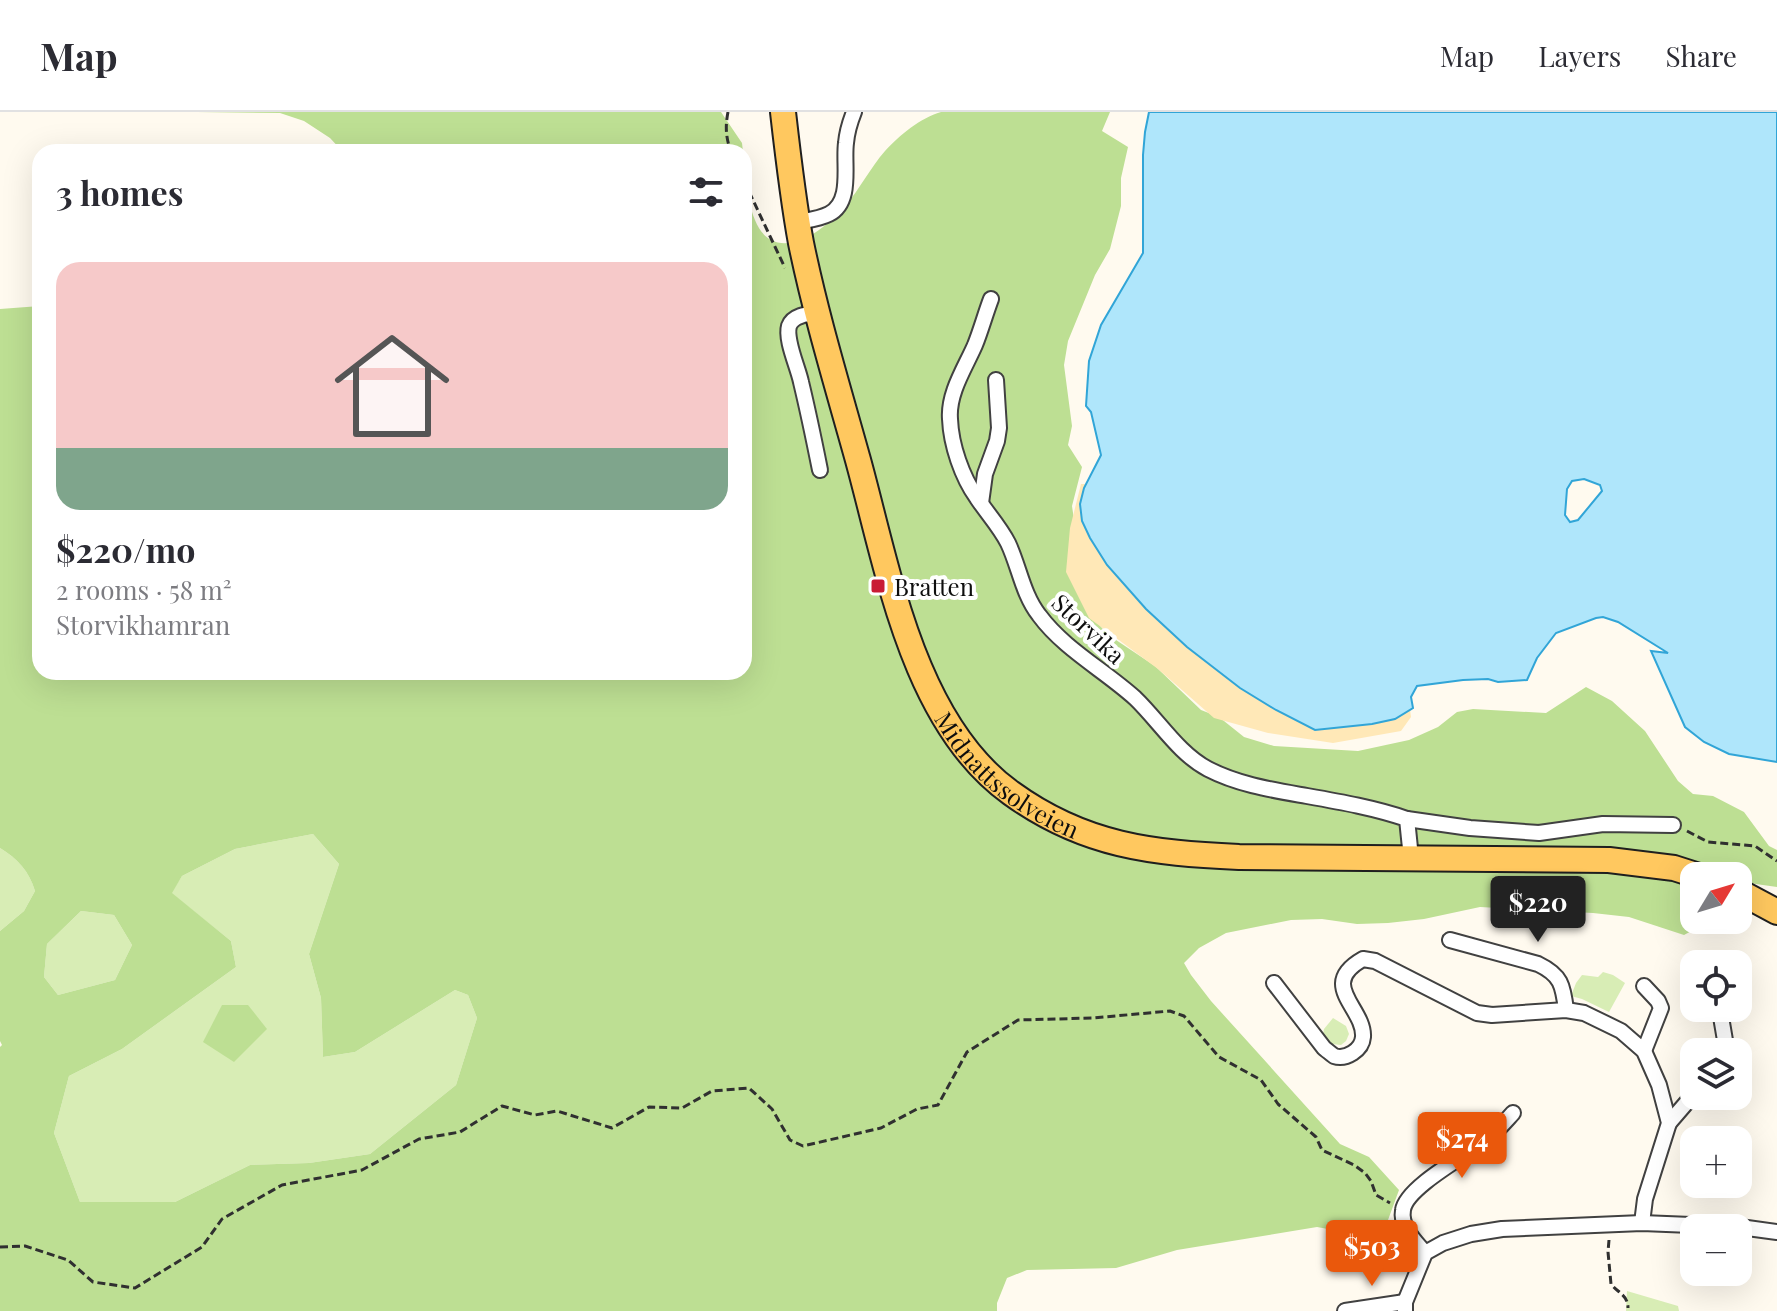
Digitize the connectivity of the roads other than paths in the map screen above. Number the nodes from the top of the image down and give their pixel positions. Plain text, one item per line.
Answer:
1 (783, 112) edge
2 (854, 112) edge
3 (798, 222) junction
4 (991, 299) dead end
5 (817, 313) junction
6 (996, 380) dead end
7 (820, 470) dead end
8 (981, 504) junction
9 (1407, 819) junction
10 (1673, 825) road end
11 (1411, 858) junction
12 (1680, 870) edge
13 (1752, 899) edge
14 (1777, 912) edge
15 (1450, 940) dead end
16 (1274, 983) dead end
17 (1644, 986) dead end
18 (1566, 1010) junction
19 (1644, 1051) junction
20 (1680, 1110) edge
21 (1513, 1113) dead end
22 (1669, 1123) junction
23 (1642, 1223) junction
24 (1777, 1232) edge
25 (1425, 1253) junction
26 (1405, 1306) edge
27 (1345, 1311) edge

1 - 3 main road, Midnattssolveien
2 - 3 street
3 - 5 main road, Midnattssolveien
4 - 8 street, Storvika
5 - 7 street
5 - 11 main road, Midnattssolveien
6 - 8 street
8 - 9 street, Storvika
9 - 10 street, Storvika
9 - 11 street
11 - 12 main road, Midnattssolveien
13 - 14 main road
15 - 18 street
16 - 18 street
17 - 19 street
18 - 19 street
19 - 22 street
20 - 22 street
21 - 25 street
22 - 23 street
23 - 24 street
23 - 25 street
25 - 26 street
26 - 27 street

